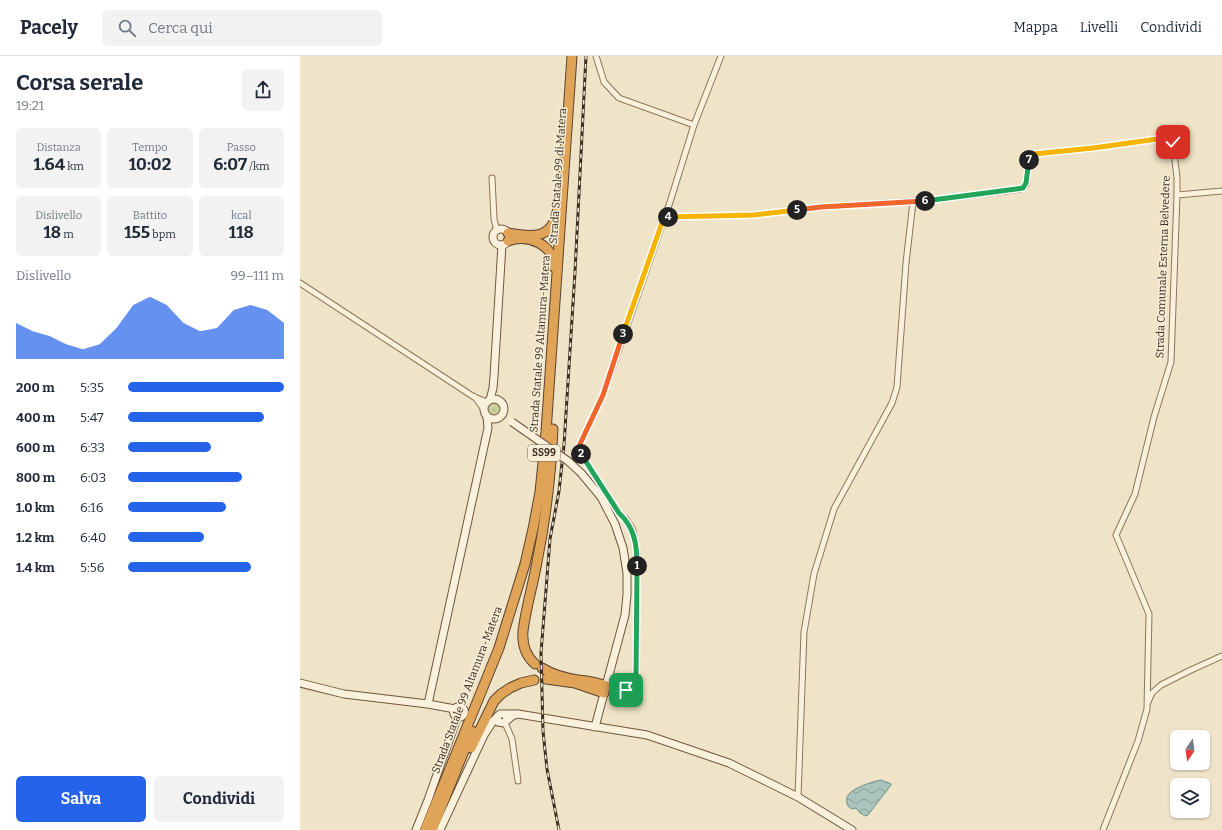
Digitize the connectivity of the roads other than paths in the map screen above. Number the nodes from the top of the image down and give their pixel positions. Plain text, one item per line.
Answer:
1 (572, 56) edge
2 (577, 56) edge
3 (596, 56) edge
4 (721, 56) edge
5 (570, 79) junction
6 (694, 125) junction
7 (492, 178) dead end
8 (1222, 191) edge
9 (1178, 195) junction
10 (913, 202) junction
11 (664, 217) junction
12 (497, 231) junction
13 (506, 240) junction
14 (300, 283) edge
15 (551, 362) junction
16 (489, 402) junction
17 (504, 410) junction
18 (487, 417) junction
19 (497, 419) junction
20 (512, 422) junction
21 (488, 428) junction
22 (553, 429) junction
23 (1222, 656) edge
24 (546, 679) dead end
25 (534, 680) dead end
26 (300, 683) edge
27 (605, 690) junction
28 (428, 704) junction
29 (1147, 704) junction
30 (503, 719) junction
31 (594, 727) junction
32 (518, 781) dead end
33 (798, 797) junction
34 (440, 810) junction
35 (416, 830) edge
36 (425, 830) edge
37 (432, 830) edge
38 (440, 830) edge
39 (852, 830) edge
40 (1103, 830) edge

1 - 5 highway, Strada Statale 99 Altamura-Matera / SS99
2 - 22 highway, Strada Statale 99 di Matera / SS99
3 - 6 street
4 - 6 street
5 - 13 highway
5 - 15 highway, Strada Statale 99 Altamura-Matera / SS99
6 - 11 street
7 - 12 street
8 - 9 street
9 - 10 street, Strada Comunale Esterna Belvedere
9 - 29 street, Strada Comunale Esterna Belvedere
10 - 11 street
10 - 33 street
11 - 27 street
12 - 13 street
12 - 13 street
13 - 15 highway
13 - 16 street
14 - 16 street
15 - 36 highway, Strada Statale 99 Altamura-Matera / SS99
16 - 17 street
16 - 18 street
17 - 19 street
17 - 20 street
18 - 19 street
18 - 21 street
19 - 20 street
19 - 21 street
20 - 27 street, bridge
21 - 28 street
22 - 27 highway
22 - 34 highway, Strada Statale 99 di Matera / SS99
23 - 29 street
24 - 27 highway
25 - 34 highway
26 - 28 street
27 - 31 street
28 - 35 street
29 - 40 street, Strada Comunale Esterna Belvedere
30 - 31 street
30 - 32 street
30 - 38 street
31 - 33 street
33 - 39 street
34 - 37 highway, Strada Statale 99 di Matera / SS99

